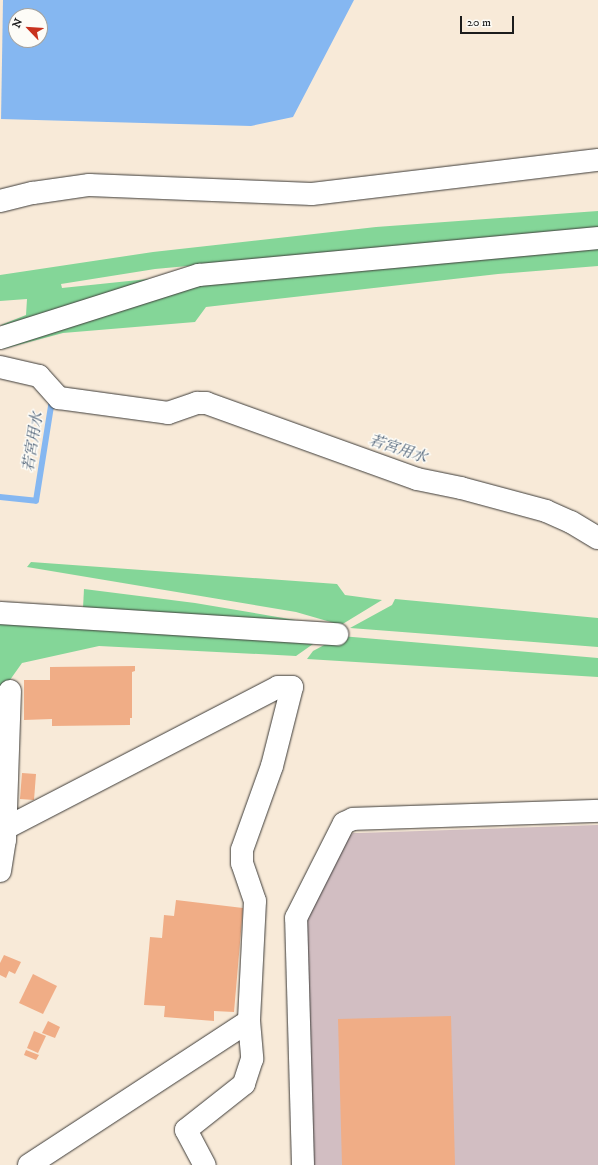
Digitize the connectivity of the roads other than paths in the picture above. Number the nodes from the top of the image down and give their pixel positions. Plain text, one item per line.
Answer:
1 (598, 160) edge
2 (0, 201) edge
3 (598, 238) edge
4 (0, 338) edge
5 (0, 367) edge
6 (598, 538) edge
7 (0, 613) edge
8 (337, 634) dead end
9 (10, 691) dead end
10 (4, 728) edge
11 (598, 811) edge
12 (6, 828) junction
13 (0, 872) edge
14 (249, 1021) junction
15 (30, 1165) edge
16 (205, 1165) edge
17 (303, 1165) edge

1 - 2 street
3 - 4 street
5 - 6 street
7 - 8 street
9 - 10 street
10 - 12 street
11 - 17 street
12 - 13 street
12 - 14 street
14 - 15 street
14 - 16 street

